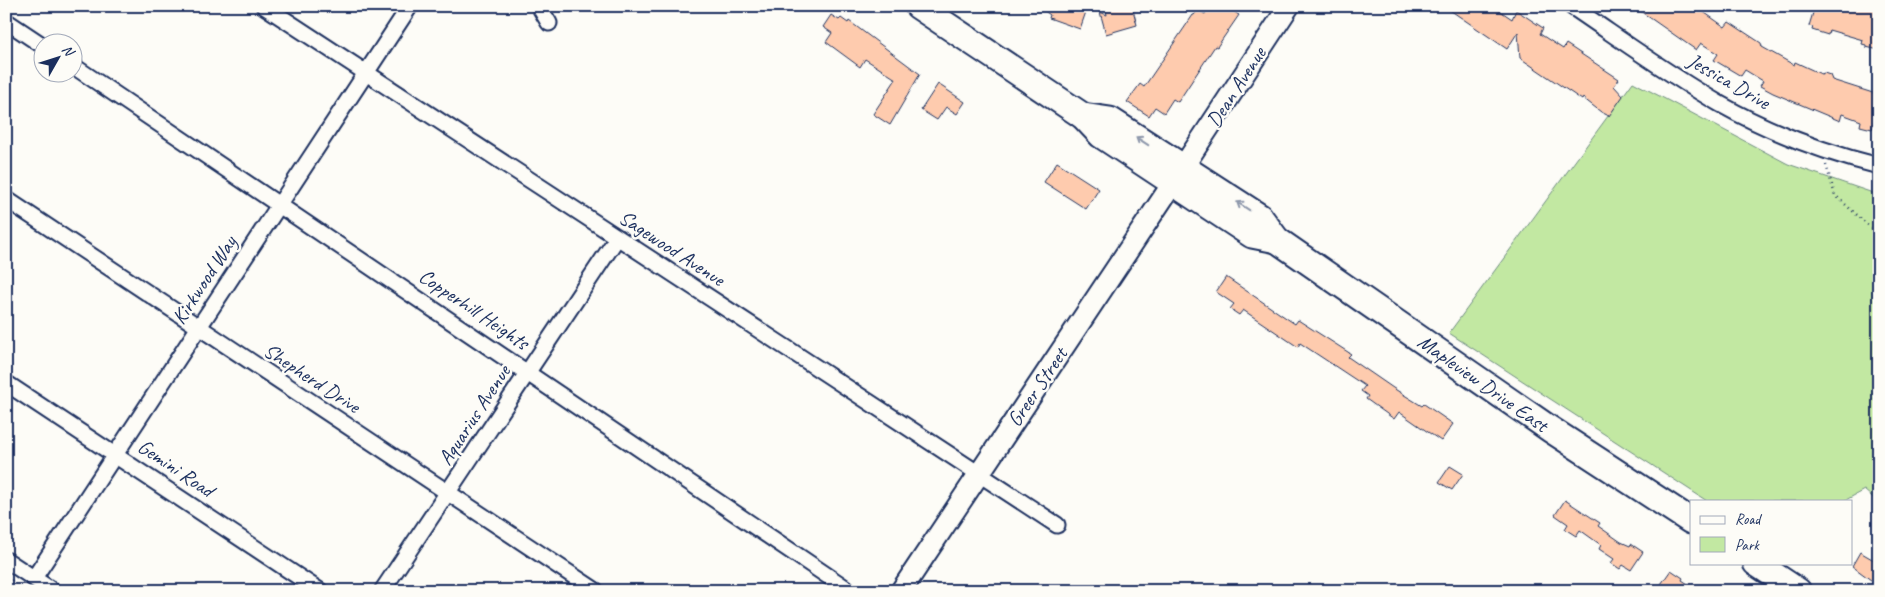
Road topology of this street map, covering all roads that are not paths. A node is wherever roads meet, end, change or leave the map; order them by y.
1 (264, 6) edge
2 (410, 6) edge
3 (540, 6) edge
4 (918, 6) edge
5 (1289, 6) edge
6 (1571, 6) edge
7 (6, 21) edge
8 (549, 23) dead end
9 (32, 38) edge
10 (82, 72) edge
11 (366, 74) junction
12 (1879, 166) edge
13 (1178, 175) junction
14 (6, 199) edge
15 (279, 203) junction
16 (617, 238) junction
17 (198, 328) junction
18 (528, 371) junction
19 (6, 383) edge
20 (116, 453) junction
21 (979, 474) junction
22 (448, 493) junction
23 (1690, 520) edge
24 (1057, 525) dead end
25 (6, 560) edge
26 (1758, 564) edge
27 (34, 578) junction
28 (53, 591) edge
29 (320, 591) edge
30 (382, 591) edge
31 (596, 591) edge
32 (850, 591) edge
33 (901, 591) edge
34 (1798, 591) edge

1 - 11 street, Sagewood Avenue
2 - 11 street, Kirkwood Way
3 - 8 street
4 - 13 main road, Mapleview Drive East
5 - 13 street, Dean Avenue
6 - 12 street, Jessica Drive
7 - 9 street
10 - 15 street, Copperhill Heights
11 - 15 street, Kirkwood Way
11 - 16 street, Sagewood Avenue
13 - 21 street, Greer Street
13 - 23 main road, Mapleview Drive East
14 - 17 street, Shepherd Drive
15 - 17 street, Kirkwood Way
15 - 18 street, Copperhill Heights
16 - 18 street, Aquarius Avenue
16 - 21 street, Sagewood Avenue
17 - 20 street, Kirkwood Way
17 - 22 street, Shepherd Drive
18 - 22 street, Aquarius Avenue
18 - 32 street, Copperhill Heights
19 - 20 street, Gemini Road
20 - 27 street, Kirkwood Way
20 - 29 street, Gemini Road
21 - 24 street, Sagewood Avenue
21 - 33 street, Greer Street
22 - 30 street, Aquarius Avenue
22 - 31 street, Shepherd Drive
25 - 27 street
26 - 34 main road
27 - 28 street

